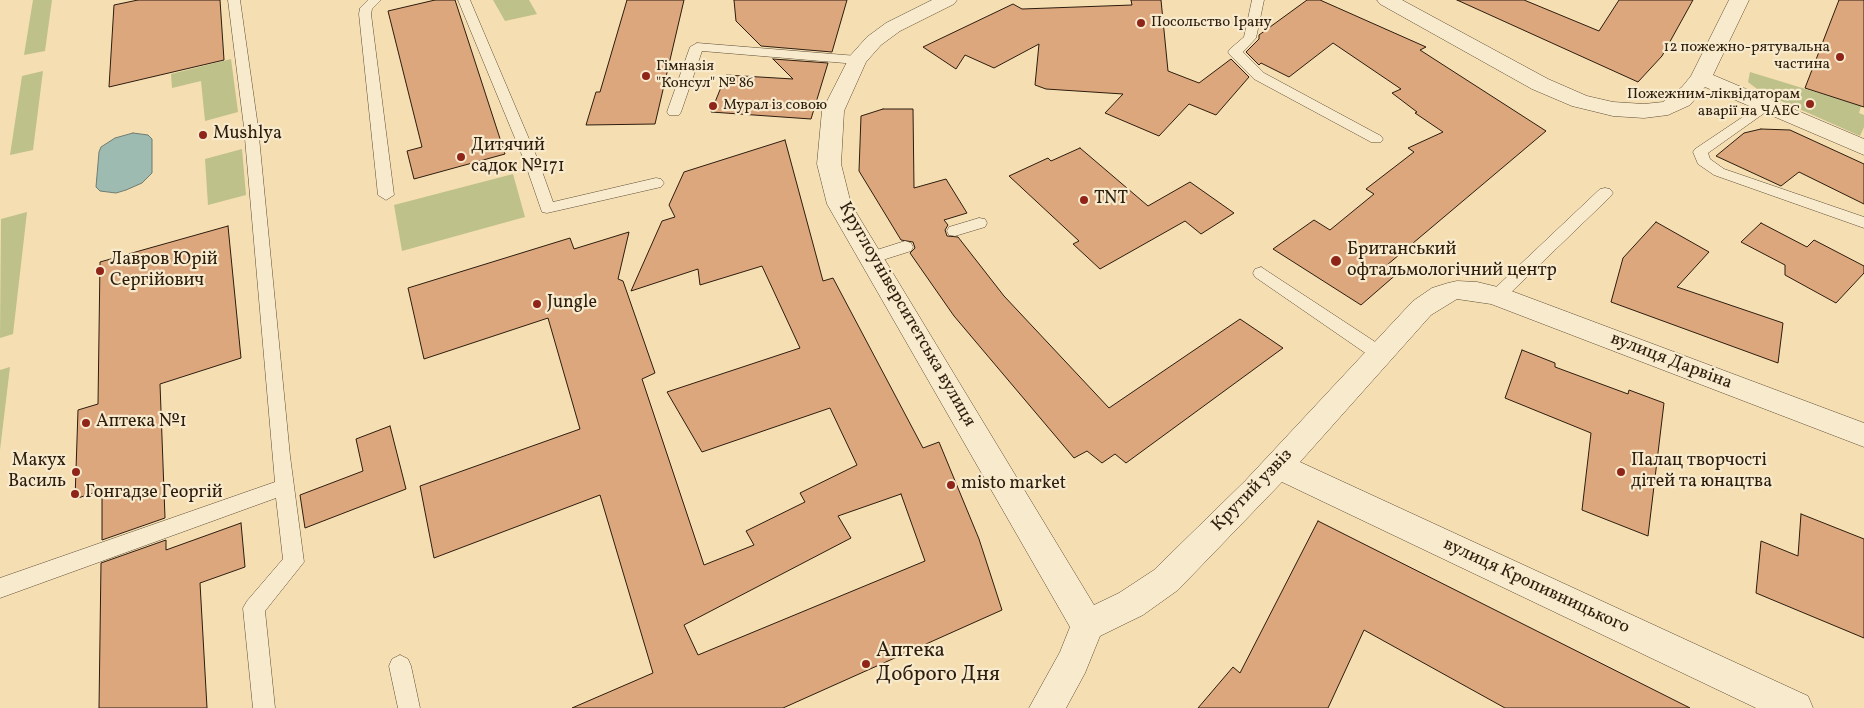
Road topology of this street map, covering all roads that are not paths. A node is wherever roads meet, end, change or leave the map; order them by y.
1 (234, 0) edge
2 (375, 0) edge
3 (464, 0) edge
4 (947, 0) edge
5 (1258, 0) edge
6 (1387, 0) edge
7 (1739, 0) edge
8 (857, 60) junction
9 (1701, 78) junction
10 (1765, 106) junction
11 (674, 112) dead end
12 (1376, 139) dead end
13 (1864, 148) edge
14 (656, 183) dead end
15 (386, 194) dead end
16 (1605, 194) dead end
17 (979, 223) dead end
18 (1864, 223) edge
19 (955, 231) dead end
20 (906, 247) dead end
21 (870, 258) junction
22 (1261, 273) dead end
23 (1487, 294) junction
24 (1380, 354) junction
25 (1864, 435) edge
26 (1278, 466) junction
27 (284, 487) junction
28 (0, 588) edge
29 (1087, 625) junction
30 (400, 666) dead end
31 (264, 708) edge
32 (409, 708) edge
33 (1047, 708) edge
34 (1795, 708) edge

1 - 27 lane
2 - 15 lane
3 - 14 lane
4 - 8 street, Круглоуніверситетська вулиця
5 - 12 lane
6 - 9 street
7 - 9 street
8 - 11 lane
8 - 21 street, Круглоуніверситетська вулиця
9 - 10 street
10 - 13 street
10 - 18 lane
16 - 23 lane
17 - 19 lane
20 - 21 lane
21 - 29 street, Круглоуніверситетська вулиця
22 - 24 lane
23 - 24 street, Крутий узвіз
23 - 25 street, вулиця Дарвіна
24 - 26 street, Крутий узвіз
26 - 29 street, Крутий узвіз
26 - 34 street, вулиця Кропивницького
27 - 28 lane
27 - 31 lane
29 - 33 street
30 - 32 lane

